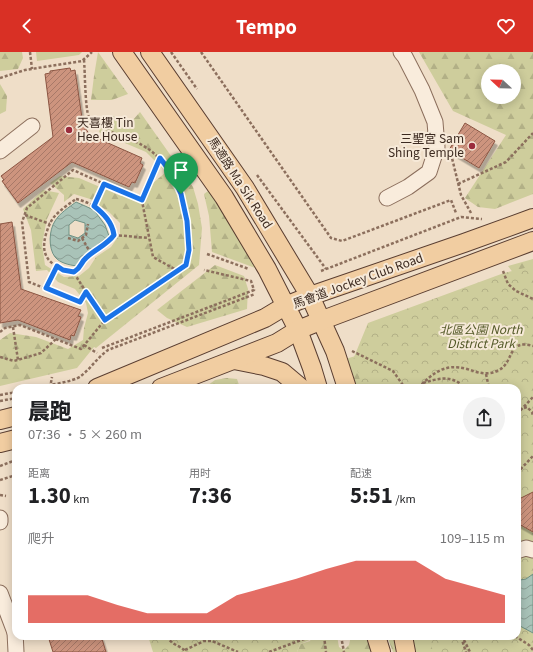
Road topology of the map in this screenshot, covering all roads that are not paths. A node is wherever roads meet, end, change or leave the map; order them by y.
1 (122, 52) edge
2 (150, 52) edge
3 (401, 52) edge
4 (32, 126) dead end
5 (0, 151) edge
6 (386, 198) dead end
7 (533, 218) edge
8 (533, 242) edge
9 (310, 296) junction
10 (286, 306) junction
11 (320, 321) junction
12 (298, 330) junction
13 (234, 360) junction
14 (107, 384) edge
15 (171, 384) edge
16 (296, 384) edge
17 (317, 384) edge
18 (346, 384) edge
19 (12, 417) edge
20 (0, 420) edge
21 (12, 440) edge
22 (0, 444) edge
23 (0, 518) edge
24 (0, 522) edge
25 (521, 550) edge
26 (533, 550) edge
27 (0, 593) edge
28 (12, 624) edge
29 (16, 640) edge
30 (18, 640) edge
31 (377, 640) edge
32 (404, 640) edge
33 (16, 652) edge
34 (22, 652) edge
35 (381, 652) edge
36 (406, 652) edge

1 - 10 main road, 馬適路 Ma Sik Road
2 - 9 main road, 馬適路 Ma Sik Road
3 - 6 street
4 - 5 street
7 - 9 main road, 馬會道 Jockey Club Road
8 - 11 main road, 馬會道 Jockey Club Road
9 - 10 main road, 馬會道 Jockey Club Road
9 - 11 main road, 馬適路 Ma Sik Road
10 - 12 main road, 馬適路 Ma Sik Road
10 - 14 main road, 馬會道 Jockey Club Road
11 - 12 main road, 馬會道 Jockey Club Road
11 - 18 main road, 馬適路 Ma Sik Road
12 - 13 main road, 馬會道 Jockey Club Road
12 - 17 main road, 馬適路 Ma Sik Road
13 - 15 main road, 馬會道 Jockey Club Road
13 - 16 main road
19 - 20 main road
21 - 22 main road
23 - 24 street
25 - 26 street
27 - 28 street
29 - 33 street
30 - 34 street
31 - 35 main road
32 - 36 main road

